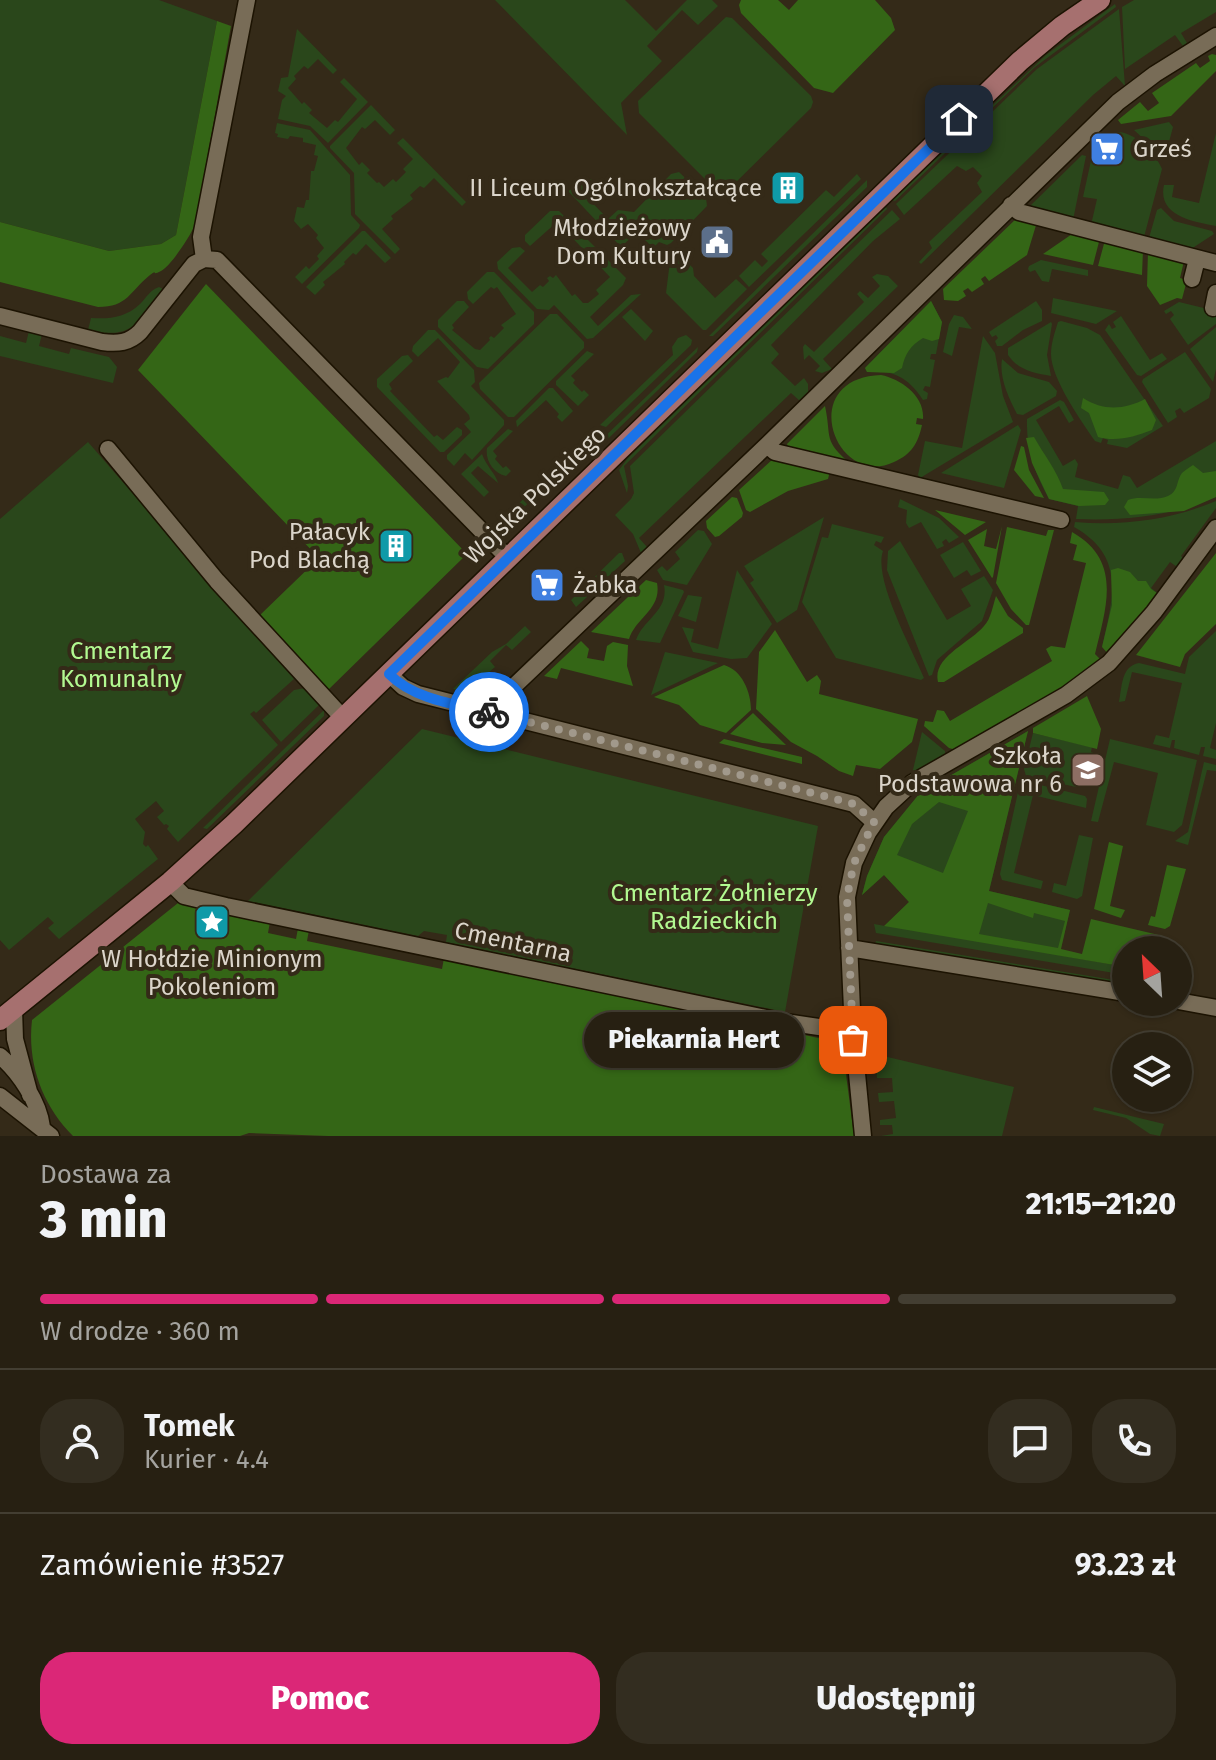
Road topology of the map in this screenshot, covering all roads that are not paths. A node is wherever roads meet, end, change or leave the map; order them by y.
1 (247, 0) edge
2 (1100, 0) edge
3 (1216, 36) edge
4 (1011, 205) junction
5 (204, 259) junction
6 (1197, 259) junction
7 (1216, 263) edge
8 (1192, 279) dead end
9 (0, 316) edge
10 (767, 445) junction
11 (108, 449) dead end
12 (1061, 520) dead end
13 (1216, 528) edge
14 (508, 558) junction
15 (389, 674) junction
16 (487, 712) junction
17 (343, 718) junction
18 (874, 822) junction
19 (170, 882) junction
20 (849, 948) junction
21 (1112, 991) edge
22 (1192, 1004) edge
23 (1216, 1008) edge
24 (7, 1014) edge
25 (853, 1032) junction
26 (0, 1056) edge
27 (30, 1095) junction
28 (0, 1096) edge
29 (47, 1132) edge
30 (863, 1136) edge

1 - 5 street
2 - 14 main road, Wojska Polskiego
3 - 4 street
4 - 6 street
4 - 10 street
5 - 9 street
5 - 14 street
6 - 7 street
6 - 8 street
10 - 12 street
10 - 16 street
11 - 17 street
13 - 18 street
14 - 15 main road, Wojska Polskiego
15 - 16 street
15 - 17 main road, Wojska Polskiego
16 - 18 street
17 - 19 main road, Wojska Polskiego
18 - 20 street
19 - 24 main road, Wojska Polskiego
19 - 25 street, Cmentarna
20 - 21 street
20 - 25 street
22 - 23 street
24 - 27 street
25 - 30 street
26 - 27 street
27 - 29 street
28 - 29 street

